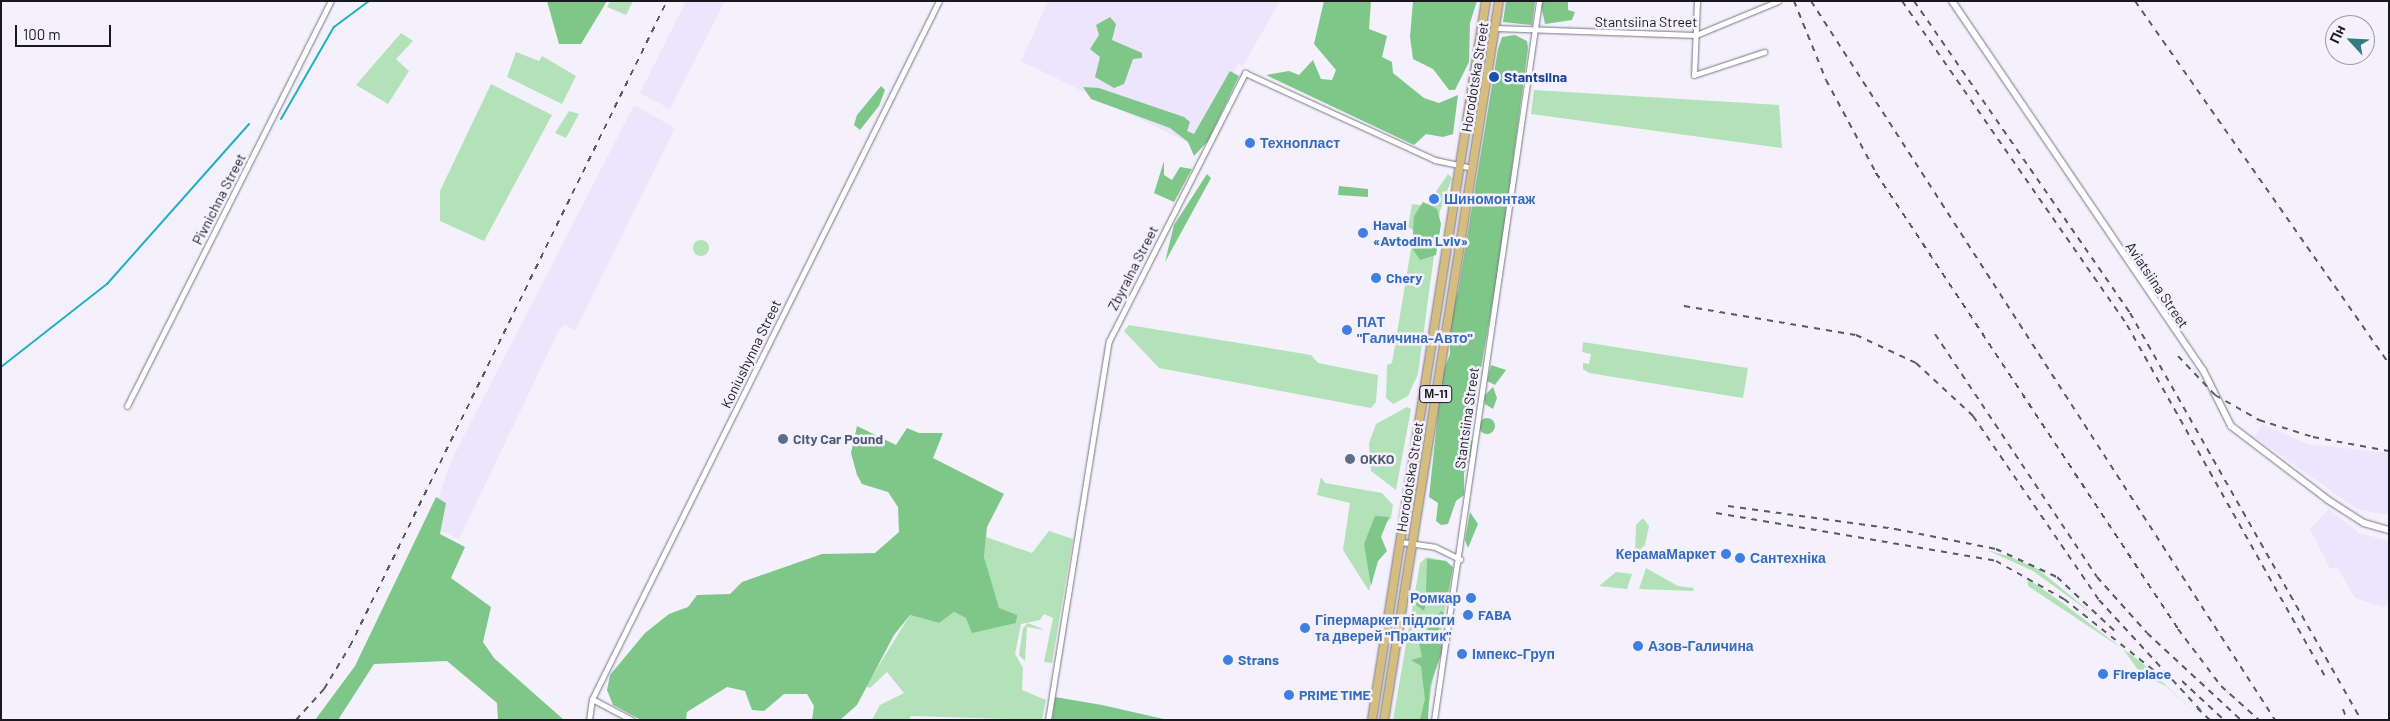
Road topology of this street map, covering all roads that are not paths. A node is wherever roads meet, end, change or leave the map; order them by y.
1 (331, 1) edge
2 (939, 1) edge
3 (1486, 1) edge
4 (1499, 1) edge
5 (1539, 1) edge
6 (1697, 1) edge
7 (1778, 1) edge
8 (1952, 1) edge
9 (1495, 28) junction
10 (1536, 31) junction
11 (1696, 35) junction
12 (1764, 52) dead end
13 (1461, 167) junction
14 (1473, 168) junction
15 (127, 406) dead end
16 (2389, 530) edge
17 (1401, 542) junction
18 (1413, 544) junction
19 (1460, 559) junction
20 (592, 699) junction
21 (589, 720) edge
22 (632, 720) edge
23 (1048, 720) edge
24 (1372, 720) edge
25 (1384, 720) edge
26 (1434, 720) edge

1 - 15 street, Pivnichna Street
2 - 20 street, Koniushynna Street
3 - 13 main road, Horodotska Street / М-11
4 - 9 main road, Horodotska Street / М-11
5 - 10 street, Stantsiina Street
6 - 11 street
7 - 11 street, Stantsiina Street
8 - 16 street, Aviatsiina Street
9 - 10 street, Stantsiina Street
9 - 14 main road, Horodotska Street / М-11
10 - 11 street, Stantsiina Street
10 - 19 street, Stantsiina Street
11 - 12 street
13 - 14 street
13 - 17 main road, Horodotska Street / М-11
13 - 23 street, Zbyralna Street
14 - 18 main road, Horodotska Street / М-11
17 - 18 street
17 - 24 main road, Horodotska Street / М-11
18 - 19 street
18 - 25 main road, Horodotska Street / М-11
19 - 26 street, Stantsiina Street
20 - 21 street, Koniushynna Street
20 - 22 street

